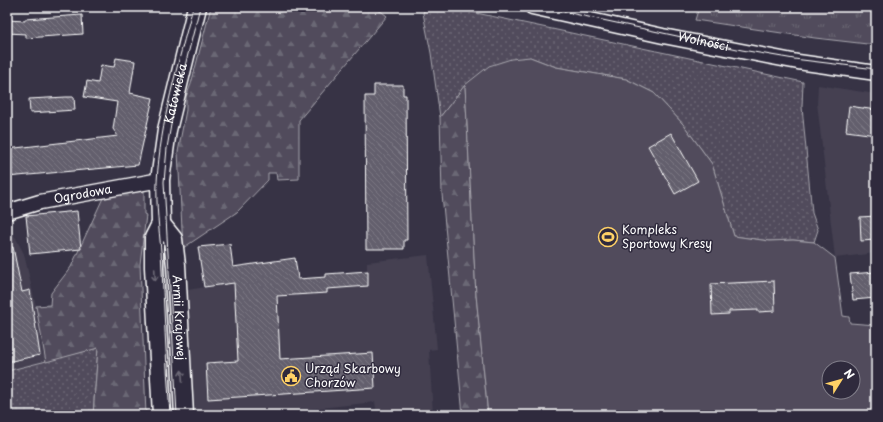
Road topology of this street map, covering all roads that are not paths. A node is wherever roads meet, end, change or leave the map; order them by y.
1 (196, 7) edge
2 (532, 7) edge
3 (876, 73) edge
4 (160, 180) junction
5 (7, 212) edge
6 (162, 224) junction
7 (173, 242) junction
8 (154, 244) junction
9 (162, 415) edge
10 (184, 415) edge

1 - 4 street, Katowicka
2 - 3 street, Wolności
4 - 5 street, Ogrodowa
4 - 6 street, Armii Krajowej
6 - 7 street, Armii Krajowej
6 - 8 street, Armii Krajowej
7 - 8 street
10 -> 7 street, Armii Krajowej
8 -> 9 street, Armii Krajowej

